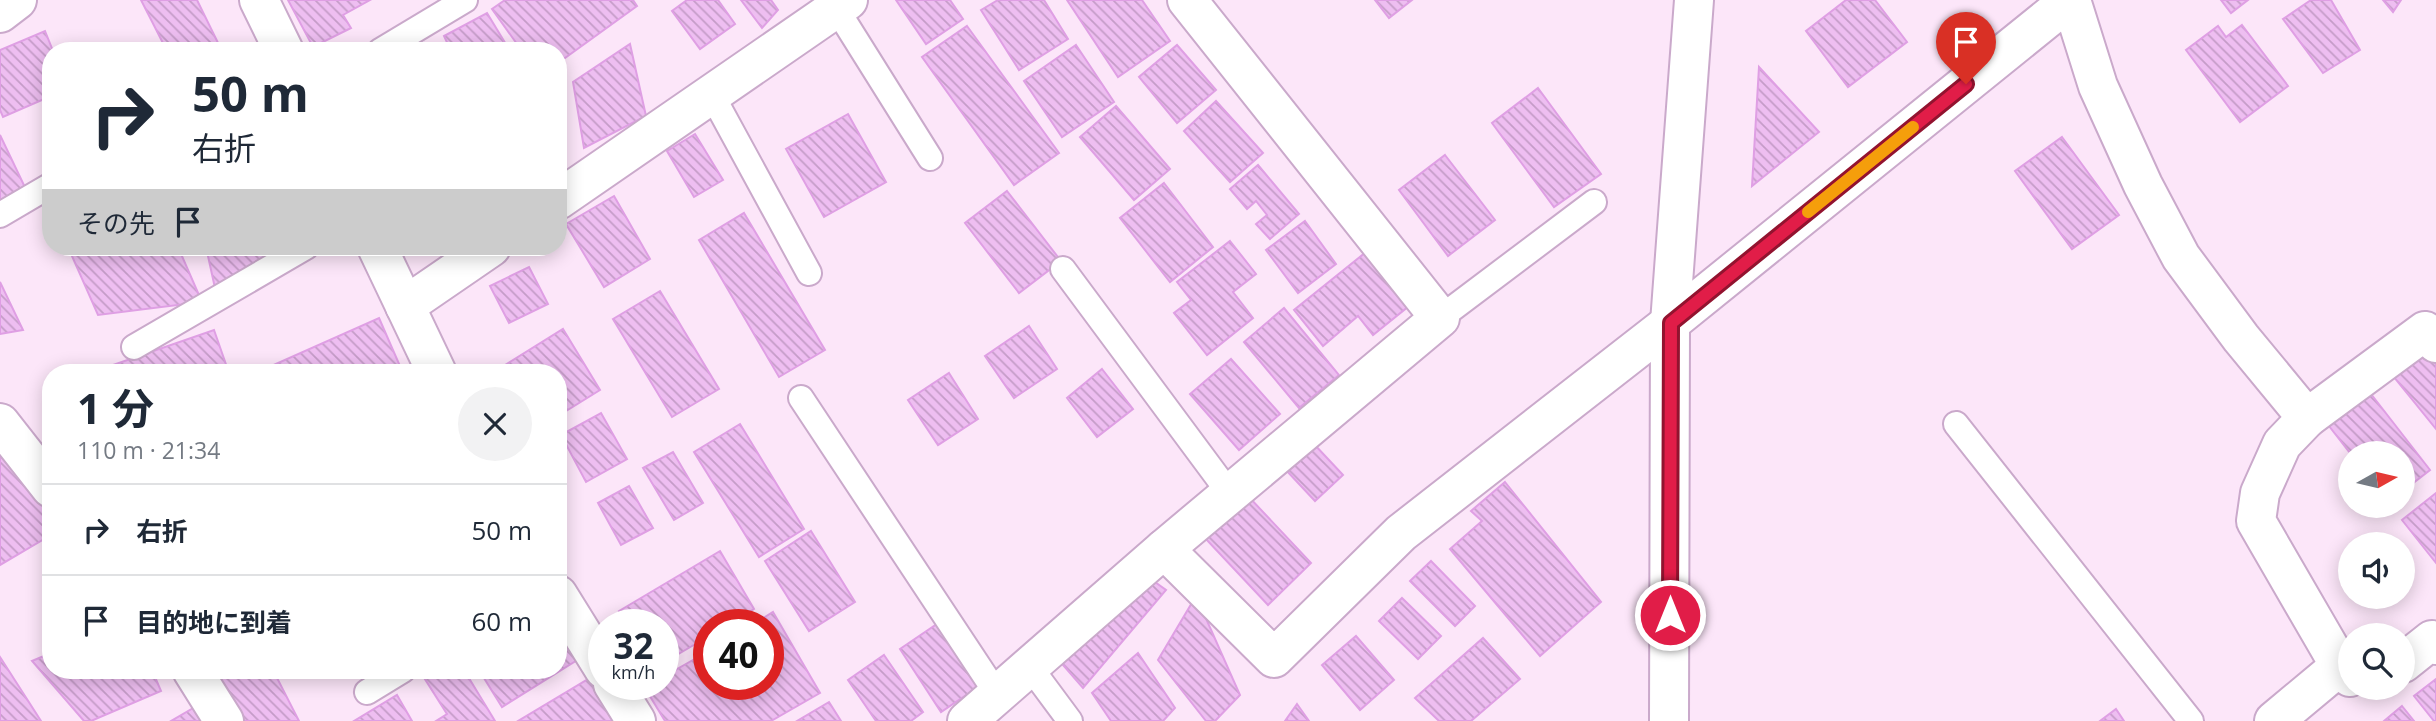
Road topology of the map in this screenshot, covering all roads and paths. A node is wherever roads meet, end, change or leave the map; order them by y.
1 (16, 0) edge
2 (259, 0) edge
3 (466, 0) edge
4 (1187, 0) edge
5 (1694, 0) edge
6 (2070, 0) edge
7 (842, 4) edge
8 (0, 13) edge
9 (279, 42) edge
10 (395, 42) edge
11 (712, 95) junction
12 (930, 158) dead end
13 (42, 190) edge
14 (567, 194) edge
15 (1594, 202) dead end
16 (0, 215) edge
17 (290, 256) edge
18 (381, 256) edge
19 (478, 256) edge
20 (1063, 270) dead end
21 (809, 273) dead end
22 (405, 306) junction
23 (1440, 318) junction
24 (1671, 323) junction
25 (2436, 343) edge
26 (134, 346) dead end
27 (432, 364) edge
28 (800, 398) dead end
29 (2307, 418) junction
30 (0, 423) edge
31 (1956, 424) dead end
32 (42, 477) edge
33 (1230, 494) junction
34 (1164, 549) junction
35 (567, 609) edge
36 (588, 643) edge
37 (2436, 645) edge
38 (2415, 653) edge
39 (2338, 657) edge
40 (1030, 667) junction
41 (198, 679) edge
42 (388, 679) edge
43 (2338, 684) edge
44 (367, 692) dead end
45 (997, 694) junction
46 (623, 700) edge
47 (224, 721) edge
48 (636, 721) edge
49 (967, 721) edge
50 (1070, 721) edge
51 (1669, 721) edge
52 (2191, 721) edge
53 (2274, 721) edge

1 - 8 street
2 - 9 street
3 - 10 lane
4 - 23 street
5 - 24 street
6 - 24 street
6 - 29 street
7 - 11 street
7 - 12 lane
11 - 14 street
11 - 21 lane
13 - 16 lane
15 - 23 lane
17 - 26 lane
18 - 22 street
19 - 22 street
20 - 33 lane
22 - 27 street
23 - 33 street
24 - 34 street
24 - 51 street
25 - 29 street
28 - 45 lane
29 - 39 street
30 - 32 street
31 - 52 lane
33 - 34 street
34 - 40 street
35 - 36 street
37 - 38 street
40 - 45 street
40 - 50 lane
41 - 47 street
42 - 44 lane
43 - 53 street
45 - 49 street
46 - 48 street

